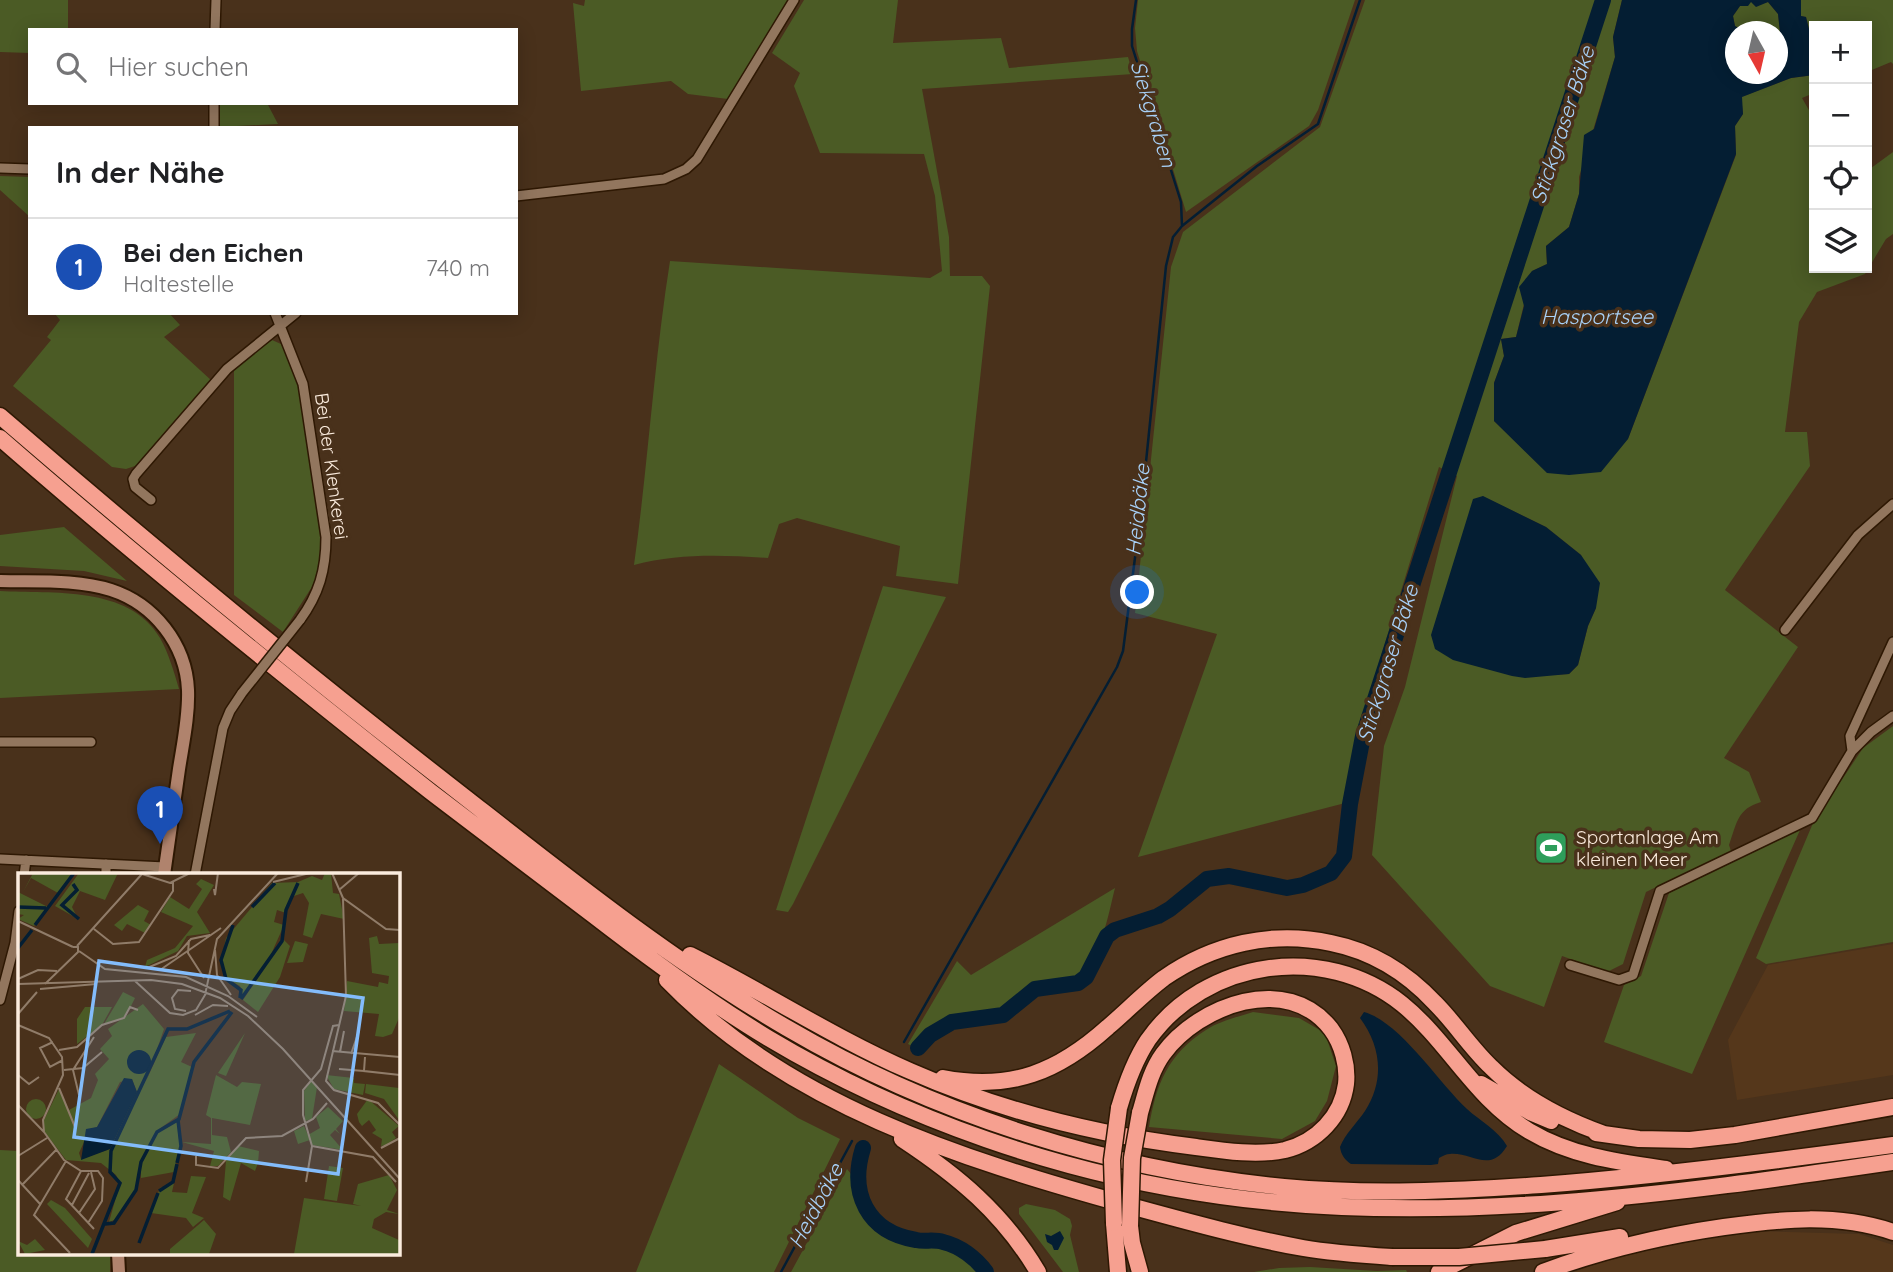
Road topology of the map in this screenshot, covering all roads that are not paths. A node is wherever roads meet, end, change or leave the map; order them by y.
1 (216, 0) edge
2 (794, 0) edge
3 (215, 28) edge
4 (214, 105) edge
5 (214, 126) edge
6 (0, 168) edge
7 (28, 169) edge
8 (518, 196) edge
9 (276, 315) edge
10 (293, 315) edge
11 (280, 325) junction
12 (0, 416) edge
13 (0, 438) edge
14 (151, 500) dead end
15 (1893, 504) edge
16 (0, 581) edge
17 (1785, 630) dead end
18 (1893, 642) edge
19 (1893, 716) edge
20 (0, 742) edge
21 (91, 742) dead end
22 (1852, 751) junction
23 (0, 859) edge
24 (26, 860) junction
25 (106, 864) junction
26 (165, 871) edge
27 (24, 873) edge
28 (106, 873) edge
29 (195, 873) edge
30 (18, 919) edge
31 (644, 932) junction
32 (639, 951) junction
33 (1570, 965) dead end
34 (0, 1000) edge
35 (907, 1070) junction
36 (1464, 1074) junction
37 (1893, 1107) edge
38 (871, 1118) junction
39 (1604, 1134) junction
40 (1893, 1144) edge
41 (1893, 1162) edge
42 (1689, 1172) junction
43 (1639, 1195) junction
44 (1122, 1225) junction
45 (1692, 1232) junction
46 (1893, 1233) edge
47 (118, 1254) edge
48 (119, 1272) edge
49 (1038, 1272) edge
50 (1118, 1272) edge
51 (1140, 1272) edge
52 (1439, 1272) edge
53 (1543, 1272) edge

1 - 3 street
2 - 8 street
4 - 5 street
6 - 7 street
9 - 11 street, Bei der Klenkerei
10 - 11 street
11 - 14 street
11 - 29 street, Bei der Klenkerei, bridge
12 - 31 highway
13 - 32 highway
15 - 17 street
16 - 26 street
18 - 22 street
19 - 22 street
20 - 21 street
22 - 33 street
23 - 24 street
24 - 25 street
24 - 27 street
25 - 26 street
25 - 28 street
30 - 34 street
31 - 35 highway
31 - 42 highway
32 - 38 highway
32 - 43 highway
35 - 39 highway
35 - 44 highway, bridge
36 - 39 highway
36 - 42 highway
36 - 44 highway, bridge
37 - 39 highway
38 - 45 highway, bridge
38 - 49 highway
40 - 42 highway
41 - 43 highway
43 - 52 highway
44 - 50 highway
44 - 51 highway
45 - 46 highway
45 - 53 highway
47 - 48 street

